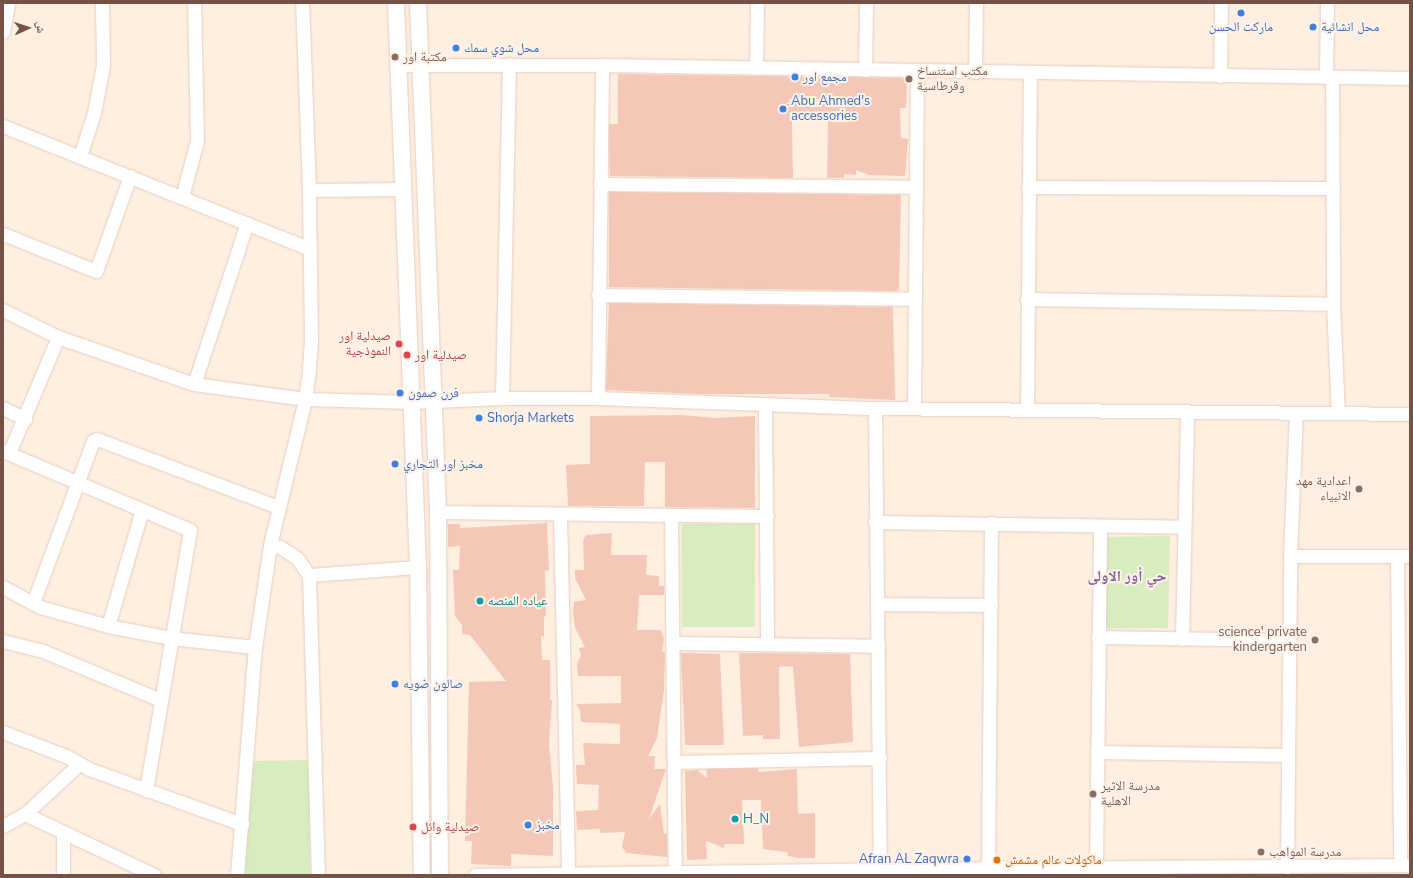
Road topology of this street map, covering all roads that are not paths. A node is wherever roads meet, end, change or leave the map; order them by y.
1 (8, 3) edge
2 (102, 3) edge
3 (194, 3) edge
4 (302, 3) edge
5 (396, 3) edge
6 (418, 3) edge
7 (757, 3) edge
8 (866, 3) edge
9 (976, 3) edge
10 (1221, 3) edge
11 (1327, 3) edge
12 (3, 32) edge
13 (420, 64) junction
14 (509, 64) junction
15 (399, 65) junction
16 (602, 65) junction
17 (756, 68) junction
18 (865, 70) junction
19 (918, 71) junction
20 (975, 72) junction
21 (1030, 73) junction
22 (1220, 76) junction
23 (1329, 77) junction
24 (1410, 78) edge
25 (3, 126) edge
26 (80, 156) junction
27 (130, 176) junction
28 (600, 184) junction
29 (916, 187) junction
30 (1028, 187) junction
31 (1333, 188) junction
32 (404, 189) junction
33 (309, 190) junction
34 (182, 197) junction
35 (247, 224) junction
36 (3, 234) edge
37 (310, 249) junction
38 (598, 295) junction
39 (914, 299) junction
40 (1027, 299) junction
41 (1333, 304) junction
42 (3, 310) edge
43 (58, 338) junction
44 (194, 384) junction
45 (502, 398) junction
46 (598, 398) junction
47 (306, 399) junction
48 (435, 400) junction
49 (412, 402) junction
50 (765, 404) junction
51 (914, 407) junction
52 (3, 408) edge
53 (875, 408) junction
54 (1027, 409) junction
55 (1187, 413) junction
56 (1296, 413) junction
57 (1338, 413) junction
58 (1410, 414) edge
59 (26, 419) junction
60 (6, 452) edge
61 (78, 483) junction
62 (278, 507) junction
63 (142, 510) junction
64 (438, 512) junction
65 (560, 515) junction
66 (671, 516) junction
67 (767, 516) junction
68 (875, 522) junction
69 (992, 523) junction
70 (1100, 526) junction
71 (1183, 527) junction
72 (270, 545) junction
73 (1290, 556) junction
74 (1410, 556) edge
75 (1397, 557) junction
76 (418, 567) junction
77 (309, 574) junction
78 (3, 587) edge
79 (33, 603) junction
80 (878, 604) junction
81 (991, 605) junction
82 (108, 626) junction
83 (1098, 637) junction
84 (171, 638) junction
85 (1182, 639) junction
86 (1289, 640) junction
87 (3, 641) edge
88 (673, 643) junction
89 (767, 643) junction
90 (878, 646) junction
91 (255, 647) junction
92 (161, 700) junction
93 (3, 732) edge
94 (1405, 750) edge
95 (1096, 752) junction
96 (1288, 755) junction
97 (880, 758) junction
98 (674, 762) junction
99 (79, 764) junction
100 (146, 790) junction
101 (24, 814) junction
102 (242, 824) junction
103 (3, 826) edge
104 (63, 834) junction
105 (1405, 865) edge
106 (1288, 867) junction
107 (988, 868) junction
108 (1096, 868) junction
109 (880, 869) junction
110 (675, 871) junction
111 (972, 871) edge
112 (1349, 871) edge
113 (568, 874) junction
114 (63, 875) edge
115 (153, 875) edge
116 (237, 875) edge
117 (318, 875) edge
118 (422, 875) edge
119 (440, 875) edge
120 (475, 875) edge

1 - 12 street
2 - 26 street
3 - 34 street
4 - 33 street
5 - 15 street
6 - 13 street
7 - 17 street
8 - 18 street
9 - 20 street
10 - 22 street
11 - 23 street
13 - 14 street
13 - 15 street
13 - 48 street
14 - 16 street
14 - 45 street
15 - 32 street
16 - 17 street
16 - 28 street
17 - 18 street
18 - 19 street
19 - 20 street
19 - 29 street
20 - 21 street
21 - 22 street
21 - 30 street
22 - 23 street
23 - 24 street
23 - 31 street
25 - 26 street
26 - 27 street
27 - 34 street
27 - 36 street
28 - 29 street
28 - 38 street
29 - 39 street
30 - 31 street
30 - 40 street
31 - 41 street
32 - 33 street
32 - 49 street
33 - 37 street
34 - 35 street
35 - 37 street
35 - 44 street
37 - 47 street
38 - 39 street
38 - 46 street
39 - 51 street
40 - 41 street
40 - 54 street
41 - 57 street
42 - 43 street
43 - 44 street
43 - 59 street
44 - 47 street
45 - 46 street
45 - 48 street
46 - 50 street
47 - 49 street
47 - 62 street
48 - 49 street
48 - 64 street
49 - 76 street
50 - 53 street
50 - 67 street
51 - 53 street
51 - 54 street
52 - 59 street
53 - 68 street
54 - 55 street
55 - 56 street
55 - 71 street
56 - 57 street
56 - 73 street
57 - 58 street
59 - 60 street
60 - 61 street
61 - 62 street
61 - 63 street
61 - 79 street
62 - 72 street
63 - 82 street
63 - 84 street
64 - 65 street
64 - 119 street
65 - 66 street
65 - 113 street
66 - 67 street
66 - 88 street
67 - 89 street
68 - 69 street
68 - 80 street
69 - 70 street
69 - 81 street
70 - 71 street
70 - 83 street
71 - 85 street
72 - 77 street
72 - 91 street
73 - 75 street
73 - 86 street
74 - 75 street
75 - 94 street
76 - 77 street
76 - 118 street
77 - 117 street
78 - 79 street
79 - 82 street
80 - 81 street
80 - 90 street
81 - 107 street
82 - 84 street
83 - 85 street
83 - 95 street
84 - 91 street
84 - 92 street
85 - 86 street
86 - 96 street
87 - 92 street
88 - 89 street
88 - 98 street
89 - 90 street
90 - 97 street
91 - 102 street
92 - 100 street
93 - 99 street
94 - 105 street
95 - 96 street
95 - 108 street
96 - 106 street
97 - 98 street
97 - 109 street
98 - 110 street
99 - 100 street
99 - 101 street
100 - 102 street
101 - 103 street
101 - 104 street
102 - 116 street
104 - 114 street
104 - 115 street
105 - 112 street
106 - 108 street
106 - 112 street
107 - 108 street
107 - 111 street
109 - 110 street
109 - 111 street
110 - 113 street
113 - 120 street

